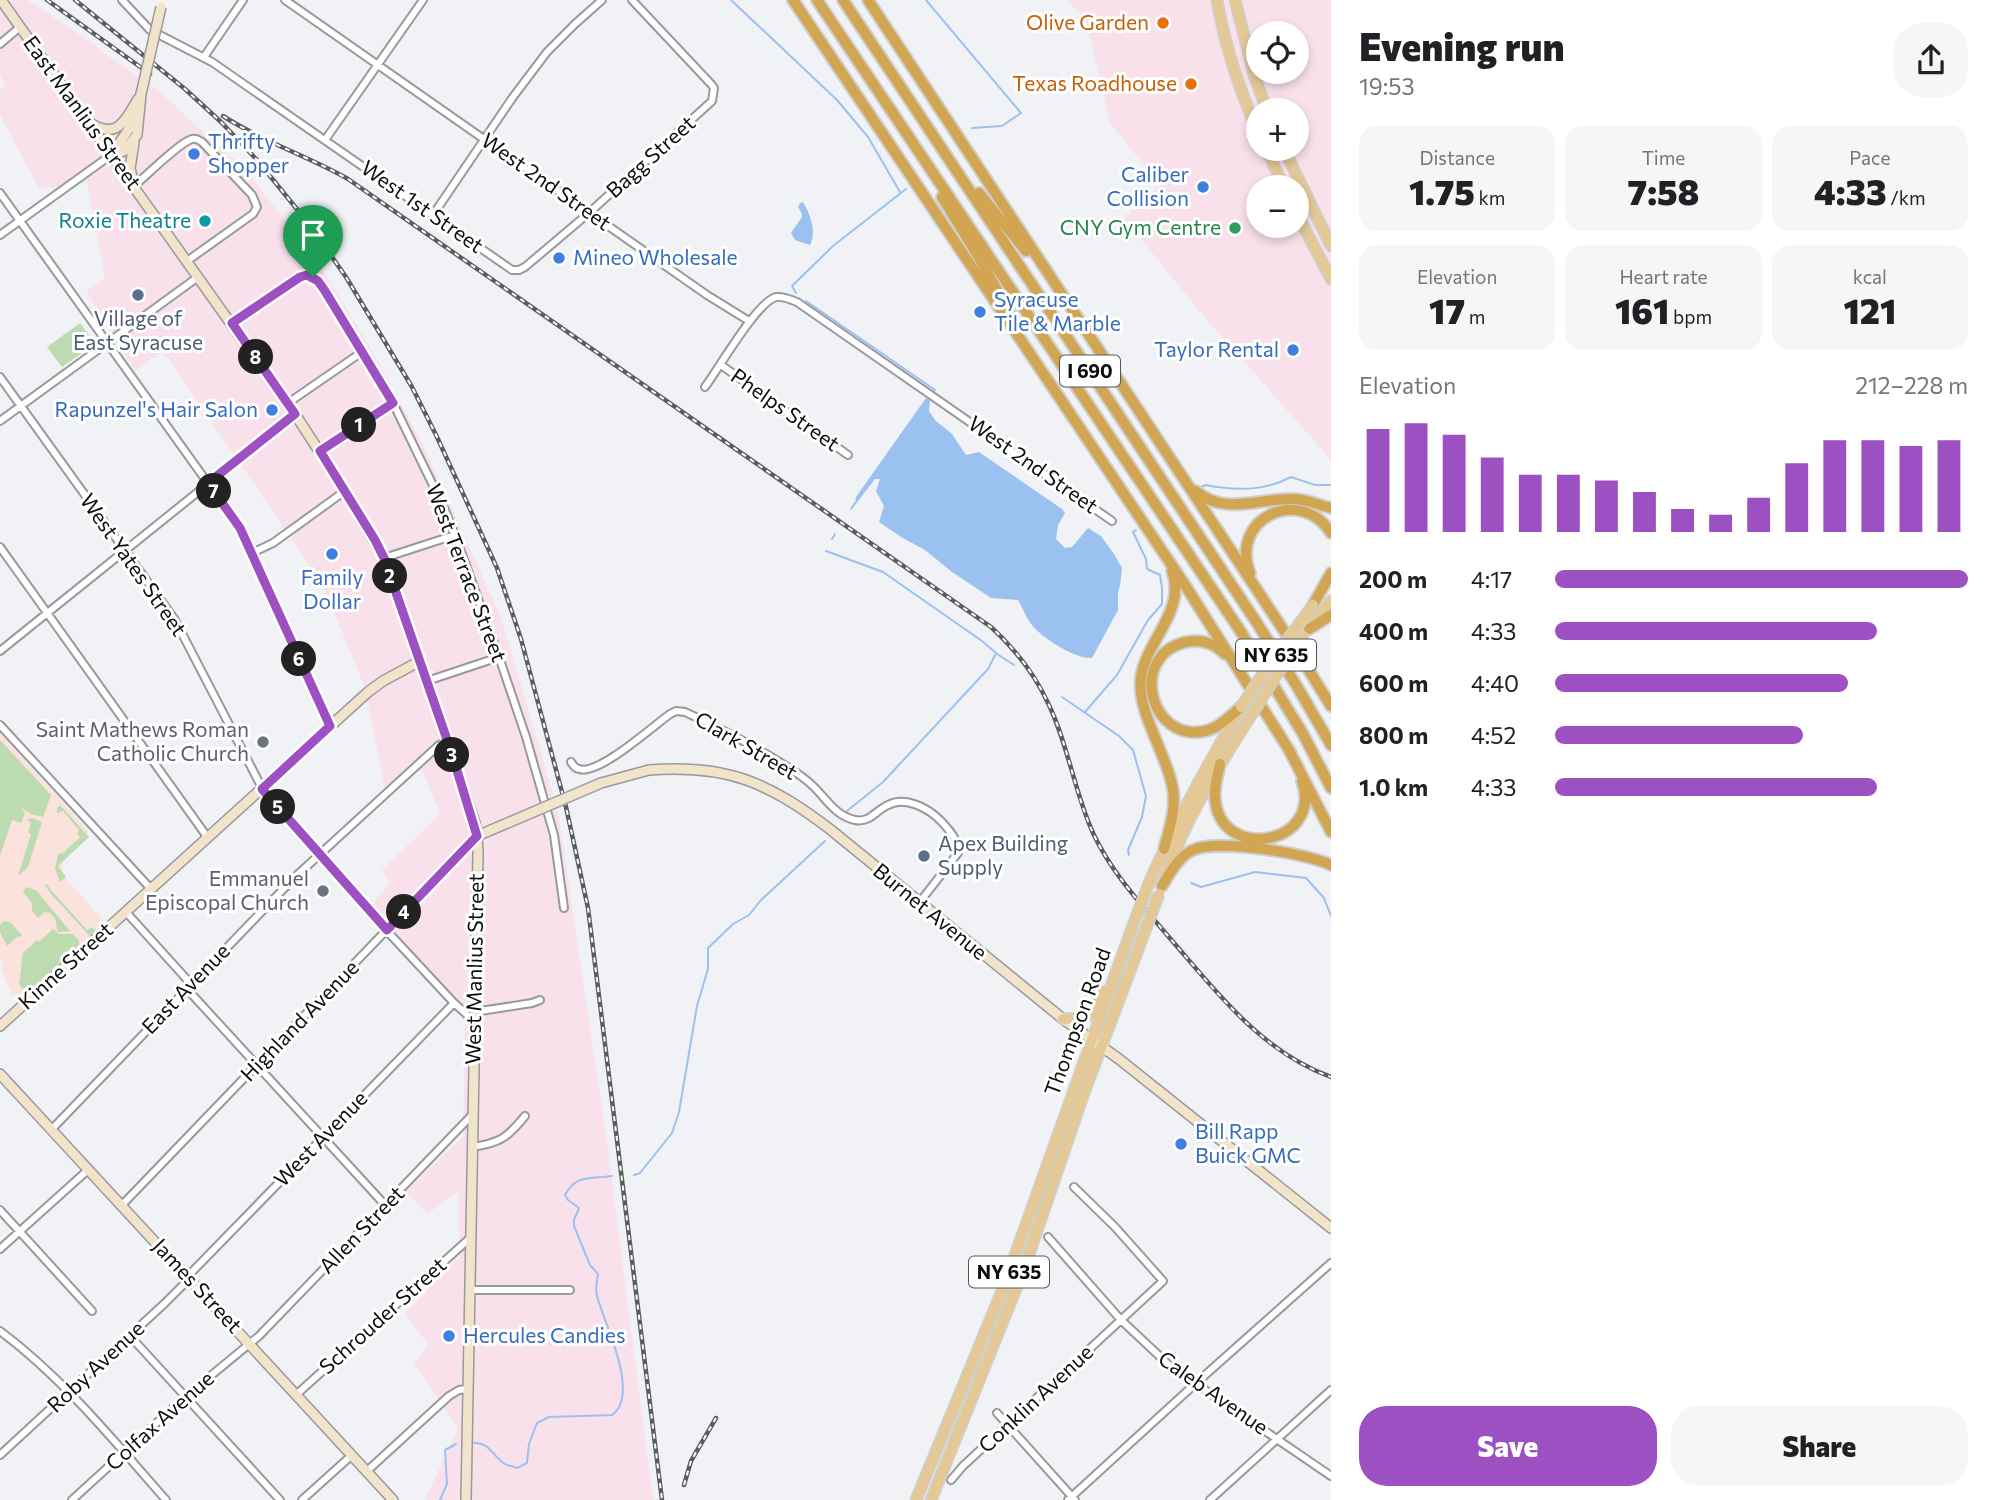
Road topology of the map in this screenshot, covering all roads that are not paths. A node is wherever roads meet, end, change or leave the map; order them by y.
1 (1, 0) edge
2 (122, 0) edge
3 (243, 0) edge
4 (285, 0) edge
5 (423, 0) edge
6 (603, 0) edge
7 (632, 0) edge
8 (793, 0) edge
9 (817, 0) edge
10 (843, 0) edge
11 (868, 0) edge
12 (1217, 0) edge
13 (1235, 0) edge
14 (162, 3) edge
15 (20, 27) junction
16 (0, 44) edge
17 (204, 57) junction
18 (378, 65) junction
19 (873, 84) junction
20 (141, 94) junction
21 (1262, 98) edge
22 (1246, 103) edge
23 (87, 120) junction
24 (137, 135) junction
25 (485, 139) junction
26 (325, 140) junction
27 (945, 152) junction
28 (111, 155) junction
29 (1290, 161) edge
30 (134, 186) junction
31 (0, 193) edge
32 (590, 212) junction
33 (433, 215) junction
34 (19, 220) junction
35 (0, 234) edge
36 (1309, 237) edge
37 (1331, 246) edge
38 (187, 261) junction
39 (520, 270) joint
40 (198, 277) junction
41 (1331, 279) edge
42 (1076, 317) junction
43 (749, 321) junction
44 (232, 323) junction
45 (107, 343) junction
46 (362, 352) junction
47 (721, 365) junction
48 (0, 377) edge
49 (1049, 384) junction
50 (705, 387) dead end
51 (288, 402) junction
52 (393, 403) junction
53 (21, 406) junction
54 (295, 414) junction
55 (0, 421) edge
56 (320, 451) junction
57 (848, 455) dead end
58 (1173, 464) junction
59 (208, 483) junction
60 (345, 491) junction
61 (1331, 508) edge
62 (1112, 520) dead end
63 (1331, 533) edge
64 (455, 535) junction
65 (0, 547) edge
66 (1160, 547) junction
67 (125, 551) junction
68 (252, 553) junction
69 (384, 558) junction
70 (1331, 573) edge
71 (1331, 585) edge
72 (1262, 597) junction
73 (1331, 601) edge
74 (1313, 605) junction
75 (47, 614) junction
76 (1331, 615) edge
77 (1306, 633) junction
78 (0, 651) edge
79 (499, 657) junction
80 (420, 661) junction
81 (1236, 665) junction
82 (427, 681) junction
83 (1318, 683) junction
84 (1331, 692) edge
85 (1331, 706) edge
86 (1241, 707) junction
87 (0, 725) edge
88 (330, 726) junction
89 (447, 740) junction
90 (1331, 745) edge
91 (1289, 750) junction
92 (571, 762) dead end
93 (1220, 764) junction
94 (1331, 788) edge
95 (262, 789) junction
96 (1331, 832) edge
97 (477, 836) junction
98 (208, 838) junction
99 (1164, 849) junction
100 (319, 854) junction
101 (1331, 865) edge
102 (151, 889) junction
103 (1160, 890) junction
104 (919, 903) junction
105 (564, 908) dead end
106 (126, 912) junction
107 (387, 930) junction
108 (1117, 969) junction
109 (189, 986) junction
110 (540, 1000) dead end
111 (454, 1003) junction
112 (474, 1016) junction
113 (1063, 1019) junction
114 (0, 1026) edge
115 (1092, 1041) junction
116 (1102, 1048) junction
117 (257, 1065) junction
118 (0, 1074) edge
119 (472, 1115) junction
120 (526, 1116) dead end
121 (52, 1129) junction
122 (322, 1138) junction
123 (471, 1147) junction
124 (89, 1169) junction
125 (1074, 1187) dead end
126 (122, 1205) junction
127 (385, 1205) junction
128 (0, 1210) edge
129 (1331, 1228) edge
130 (19, 1231) junction
131 (1048, 1237) dead end
132 (470, 1238) junction
133 (0, 1249) edge
134 (1331, 1263) edge
135 (188, 1276) junction
136 (470, 1290) junction
137 (570, 1290) dead end
138 (92, 1311) dead end
139 (1121, 1320) junction
140 (0, 1331) edge
141 (130, 1336) junction
142 (250, 1343) junction
143 (1195, 1384) junction
144 (468, 1389) junction
145 (1331, 1391) edge
146 (68, 1392) junction
147 (297, 1395) junction
148 (185, 1397) junction
149 (997, 1413) dead end
150 (1008, 1426) junction
151 (1277, 1439) junction
152 (124, 1452) junction
153 (0, 1455) edge
154 (352, 1455) junction
155 (367, 1471) junction
156 (1331, 1476) edge
157 (951, 1480) dead end
158 (1072, 1499) edge
159 (72, 1500) edge
160 (166, 1500) edge
161 (279, 1500) edge
162 (302, 1500) edge
163 (393, 1500) edge
164 (466, 1500) edge
165 (916, 1500) edge
166 (931, 1500) edge
167 (1210, 1500) edge

1 - 15 street, East Manlius Street
2 - 17 street, West 1st Street
3 - 17 street
4 - 18 street, West 2nd Street
5 - 18 street
6 - 25 street
7 - 32 street, Bagg Street
8 - 49 highway
9 - 19 highway, I 690
10 - 27 highway, I 690
11 - 42 highway
12 - 22 main road
13 - 21 main road
14 - 20 street, bridge
15 - 16 street
15 - 23 street, East Manlius Street
17 - 26 street, West 1st Street
18 - 25 street, West 2nd Street
18 - 26 street
19 - 49 highway
19 - 94 highway, I 690
20 - 23 street
20 - 24 street
20 - 28 street
23 - 28 street, East Manlius Street
24 - 28 street
24 - 30 street
25 - 32 street, West 2nd Street
25 - 33 street
26 - 33 street, West 1st Street
27 - 42 highway
27 - 90 highway, I 690
28 - 30 street, East Manlius Street
28 - 34 street
29 - 37 main road
30 - 38 street, East Manlius Street
30 - 38 street
31 - 34 street
32 - 39 street, Bagg Street
32 - 43 street, West 2nd Street
33 - 39 street, West 1st Street
34 - 35 street
34 - 45 street
36 - 41 main road
38 - 40 street, West Manlius Street
40 - 44 street, West Manlius Street
40 - 45 street
42 - 58 highway
43 - 47 street
43 - 62 street, West 2nd Street
44 - 46 street, West Terrace Street
44 - 51 street, West Manlius Street
45 - 53 street
45 - 59 street
46 - 51 street
46 - 52 street, West Terrace Street
47 - 50 street
47 - 57 street, Phelps Street
48 - 53 street, West Yates Street
49 - 66 highway
51 - 54 street, West Manlius Street
52 - 56 street
52 - 64 street, West Terrace Street
53 - 55 street
53 - 67 street, West Yates Street
54 - 56 street, West Manlius Street
54 - 59 street
56 - 60 street, West Manlius Street
58 - 61 highway
58 - 72 highway
59 - 67 street
59 - 68 street
60 - 68 street
60 - 69 street, West Manlius Street
63 - 72 highway
64 - 69 street
64 - 79 street, West Terrace Street
65 - 75 street
66 - 81 highway
66 - 99 highway
67 - 75 street
67 - 95 street, West Yates Street
68 - 88 street
69 - 80 street, West Manlius Street
70 - 74 highway
71 - 74 main road, Thompson Road / NY 635
72 - 83 highway
73 - 77 main road, Thompson Road / NY 635
74 - 86 main road, Thompson Road / NY 635, bridge
75 - 78 street
75 - 98 street
76 - 77 highway
77 - 93 main road, Thompson Road / NY 635, bridge
79 - 82 street
79 - 105 street, West Terrace Street
80 - 82 street, West Manlius Street
80 - 88 street, Kinne Street
81 - 86 highway
81 - 91 highway
82 - 89 street, West Manlius Street
83 - 84 highway
83 - 85 highway
86 - 99 main road, Thompson Road / NY 635
87 - 102 street
88 - 95 street, Kinne Street
89 - 97 street, West Manlius Street
89 - 100 street, East Avenue
91 - 93 highway
91 - 96 highway
92 - 104 street, Clark Street
93 - 103 main road, Thompson Road / NY 635
95 - 98 street, Kinne Street
95 - 100 street, West Yates Street
97 - 104 street, Burnet Avenue, bridge
97 - 107 street, Highland Avenue
97 - 112 street, West Manlius Street
98 - 102 street, Kinne Street
99 - 108 main road, Thompson Road / NY 635, bridge
100 - 107 street, West Yates Street
100 - 109 street, East Avenue
101 - 103 highway
102 - 106 street, Kinne Street
103 - 116 main road, Thompson Road / NY 635, bridge
104 - 113 street, Burnet Avenue
106 - 109 street
106 - 114 street, Kinne Street
107 - 111 street, West Yates Street
107 - 117 street, Highland Avenue
108 - 113 main road
108 - 115 main road, Thompson Road / NY 635
109 - 117 street
109 - 121 street, East Avenue
110 - 112 street
111 - 112 street, West Yates Street
111 - 122 street, West Avenue
112 - 119 street, West Manlius Street
113 - 115 street, Burnet Avenue
115 - 116 street, Burnet Avenue
115 - 165 main road, Thompson Road / NY 635
116 - 129 street, Burnet Avenue
116 - 166 main road, Thompson Road / NY 635
117 - 122 street
117 - 126 street, Highland Avenue
118 - 121 street, James Street
119 - 123 street, West Manlius Street
119 - 127 street, Allen Street
120 - 123 street
121 - 124 street, James Street
122 - 127 street
122 - 135 street, West Avenue
123 - 132 street, West Manlius Street
124 - 126 street, James Street
124 - 130 street
125 - 139 street, Conklin Avenue
126 - 135 street, James Street
127 - 142 street, Allen Street
128 - 130 street
130 - 133 street
130 - 138 street
131 - 139 street, Caleb Avenue
132 - 136 street, West Manlius Street
132 - 147 street, Schrouder Street
134 - 143 street
135 - 141 street, Roby Avenue
135 - 142 street, James Street
136 - 137 street
136 - 144 street, West Manlius Street
139 - 143 street, Caleb Avenue
139 - 150 street, Conklin Avenue
140 - 146 street
141 - 146 street, Roby Avenue
141 - 148 street
142 - 147 street, James Street
142 - 148 street, Colfax Avenue
143 - 151 street, Caleb Avenue
143 - 158 street
144 - 155 street
144 - 164 street, West Manlius Street
145 - 151 street
146 - 152 street
146 - 153 street, Roby Avenue
147 - 154 street, James Street
148 - 152 street, Colfax Avenue
148 - 161 street
149 - 150 street
150 - 157 street, Conklin Avenue
150 - 158 street
151 - 156 street, Caleb Avenue
151 - 167 street
152 - 159 street, Colfax Avenue
152 - 160 street
154 - 155 street, James Street
154 - 162 street
155 - 163 street, James Street

